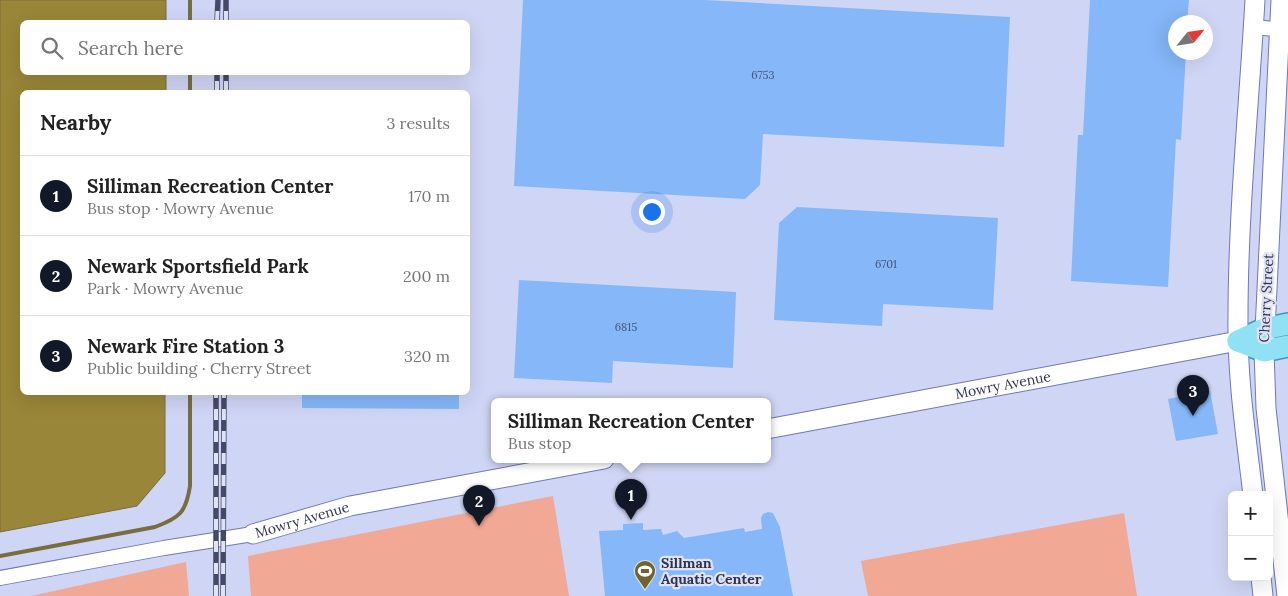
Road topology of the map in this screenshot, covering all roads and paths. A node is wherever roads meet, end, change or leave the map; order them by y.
1 (1255, 0) edge
2 (1281, 0) edge
3 (1253, 27) junction
4 (1284, 29) edge
5 (1288, 324) edge
6 (1264, 329) junction
7 (1238, 341) junction
8 (1288, 346) edge
9 (1264, 350) junction
10 (771, 428) edge
11 (582, 463) edge
12 (1252, 491) edge
13 (253, 534) joint
14 (0, 578) edge
15 (1261, 581) edge
16 (1263, 596) edge
17 (1287, 596) edge

1 - 3 main road, Cherry Street
2 - 4 main road, Cherry Street
3 - 4 street
3 - 7 main road, Cherry Street
4 - 6 main road, Cherry Street
5 - 6 main road, Mowry Avenue
6 - 7 main road, Mowry Avenue
6 - 9 main road, Cherry Street
7 - 9 main road, Mowry Avenue
7 - 10 main road, Mowry Avenue
7 - 12 main road, Cherry Street
8 - 9 main road, Mowry Avenue
9 - 17 main road, Cherry Street
11 - 13 main road, Mowry Avenue
13 - 14 street, Mowry Avenue
15 - 16 main road

